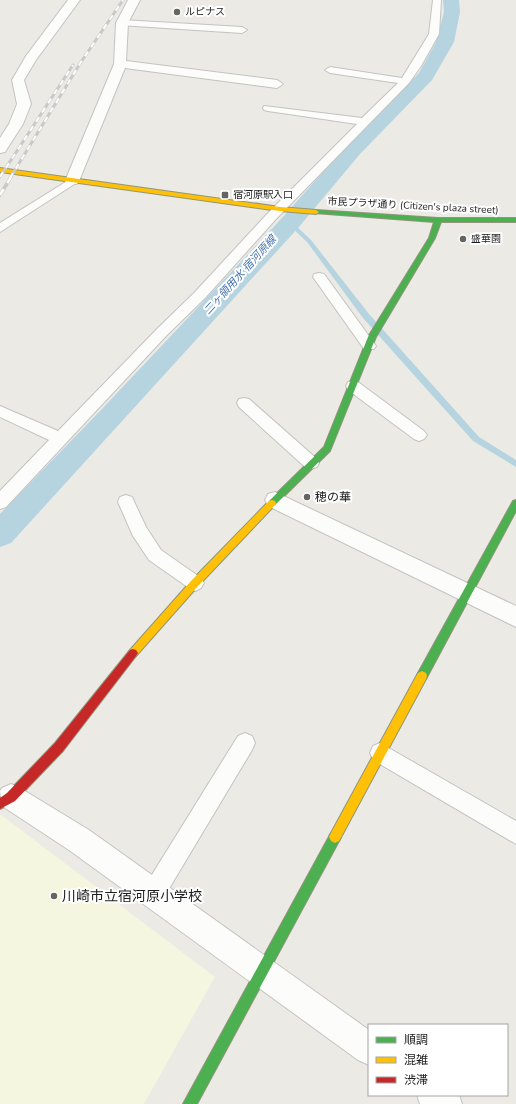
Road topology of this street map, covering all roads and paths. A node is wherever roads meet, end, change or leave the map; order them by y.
1 (74, 0) edge
2 (134, 0) edge
3 (437, 0) edge
4 (122, 23) junction
5 (242, 30) dead end
6 (120, 64) junction
7 (330, 70) dead end
8 (405, 81) junction
9 (277, 84) dead end
10 (268, 108) dead end
11 (365, 122) junction
12 (0, 149) edge
13 (0, 170) edge
14 (72, 181) junction
15 (284, 209) junction
16 (438, 220) junction
17 (516, 220) edge
18 (0, 228) edge
19 (319, 277) dead end
20 (371, 342) junction
21 (353, 386) junction
22 (244, 403) dead end
23 (0, 412) edge
24 (419, 435) dead end
25 (61, 439) junction
26 (311, 463) junction
27 (275, 500) junction
28 (0, 502) edge
29 (126, 502) dead end
30 (516, 503) edge
31 (195, 583) junction
32 (467, 594) junction
33 (516, 617) edge
34 (245, 743) dead end
35 (380, 753) junction
36 (6, 800) edge
37 (516, 833) edge
38 (153, 894) junction
39 (262, 971) junction
40 (368, 1048) edge
41 (434, 1096) edge
42 (190, 1104) edge
43 (446, 1104) edge

1 - 12 street
2 - 4 street
3 - 8 lane
4 - 5 lane
4 - 6 street
6 - 9 street
6 - 14 street
7 - 8 lane
8 - 11 lane
10 - 11 lane
11 - 15 lane
13 - 14 street, 市民プラザ通り (Citizen's plaza street)
14 - 15 street, 市民プラザ通り (Citizen's plaza street)
14 - 18 lane
15 - 16 street, 市民プラザ通り (Citizen's plaza street)
15 - 25 lane
16 - 17 street, 市民プラザ通り (Citizen's plaza street)
16 - 20 street
19 - 20 lane
20 - 21 street
21 - 24 lane
21 - 26 street
22 - 26 lane
23 - 25 lane
25 - 28 lane
26 - 27 street
27 - 31 street
27 - 32 street
29 - 31 lane
30 - 32 street
31 - 36 street
32 - 33 street
32 - 35 street
34 - 38 lane
35 - 37 lane
35 - 39 street
36 - 38 street
38 - 39 street
39 - 40 street
39 - 42 street
41 - 43 street

